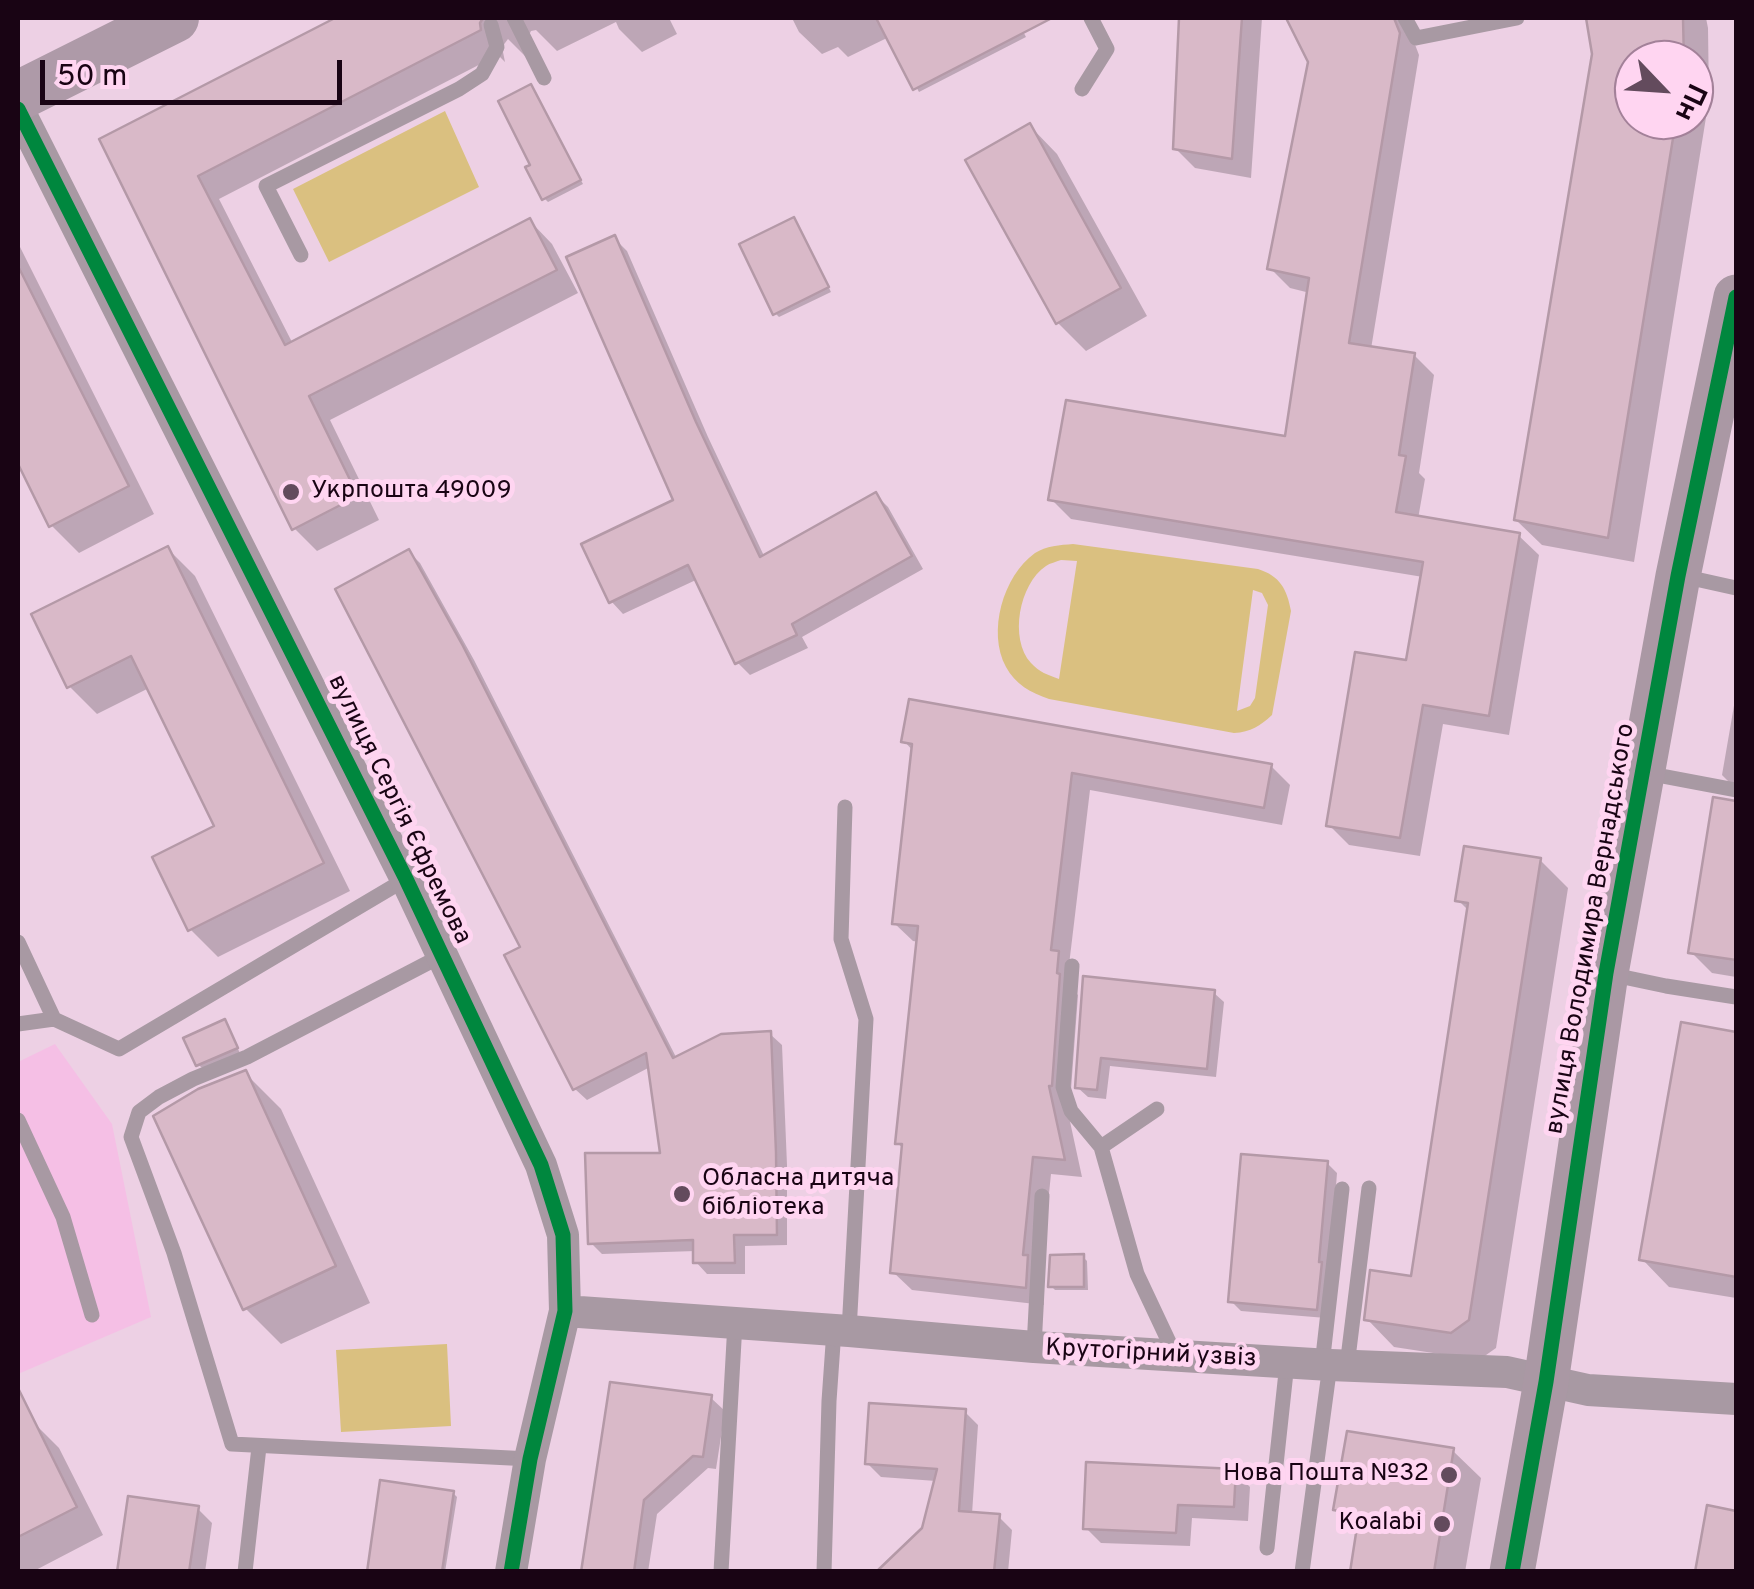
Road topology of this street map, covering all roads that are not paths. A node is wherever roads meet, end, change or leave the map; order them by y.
1 (174, 18) edge
2 (514, 18) edge
3 (1091, 18) edge
4 (1405, 18) edge
5 (1517, 18) edge
6 (491, 25) dead end
7 (544, 78) dead end
8 (1082, 89) dead end
9 (18, 96) edge
10 (18, 109) edge
11 (302, 255) dead end
12 (1736, 297) edge
13 (1678, 576) junction
14 (1736, 588) edge
15 (1642, 773) junction
16 (1736, 790) edge
17 (845, 807) dead end
18 (406, 880) junction
19 (18, 942) edge
20 (443, 955) junction
21 (1072, 966) dead end
22 (1606, 973) junction
23 (1736, 997) edge
24 (54, 1020) junction
25 (18, 1024) edge
26 (1158, 1110) dead end
27 (18, 1120) edge
28 (1101, 1147) junction
29 (1369, 1188) dead end
30 (1342, 1189) dead end
31 (1042, 1196) dead end
32 (565, 1311) junction
33 (92, 1315) dead end
34 (735, 1323) junction
35 (842, 1330) junction
36 (1034, 1348) junction
37 (1176, 1357) junction
38 (1288, 1363) junction
39 (1333, 1365) junction
40 (1546, 1382) junction
41 (1736, 1399) edge
42 (259, 1446) junction
43 (530, 1458) junction
44 (1268, 1548) dead end
45 (245, 1572) edge
46 (511, 1572) edge
47 (720, 1572) edge
48 (824, 1572) edge
49 (1302, 1572) edge
50 (1512, 1572) edge

1 - 9 main road
2 - 7 lane
3 - 8 lane
4 - 5 lane
6 - 11 lane
10 - 18 street, вулиця Сергія Єфремова
12 - 13 street, вулиця Володимира Вернадського
13 - 14 lane
13 - 15 street, вулиця Володимира Вернадського
15 - 16 lane
15 - 22 street, вулиця Володимира Вернадського
17 - 35 lane
18 - 20 street, вулиця Сергія Єфремова
18 - 24 lane
19 - 24 lane
20 - 32 street, вулиця Сергія Єфремова
20 - 42 lane
21 - 28 lane
22 - 23 lane
22 - 40 street, вулиця Володимира Вернадського
24 - 25 lane
26 - 28 lane
27 - 33 lane
28 - 37 lane
29 - 39 lane
30 - 39 lane
31 - 36 lane
32 - 34 street, Крутогірний узвіз
32 - 43 street, вулиця Сергія Єфремова
34 - 35 street, Крутогірний узвіз
34 - 47 lane
35 - 36 street, Крутогірний узвіз
35 - 48 lane
36 - 37 street, Крутогірний узвіз
37 - 38 street, Крутогірний узвіз
38 - 39 street, Крутогірний узвіз
38 - 44 lane
39 - 40 street, Крутогірний узвіз
39 - 49 lane
40 - 41 street, Крутогірний узвіз
40 - 50 street, вулиця Володимира Вернадського
42 - 43 lane
42 - 45 lane
43 - 46 street, вулиця Сергія Єфремова

